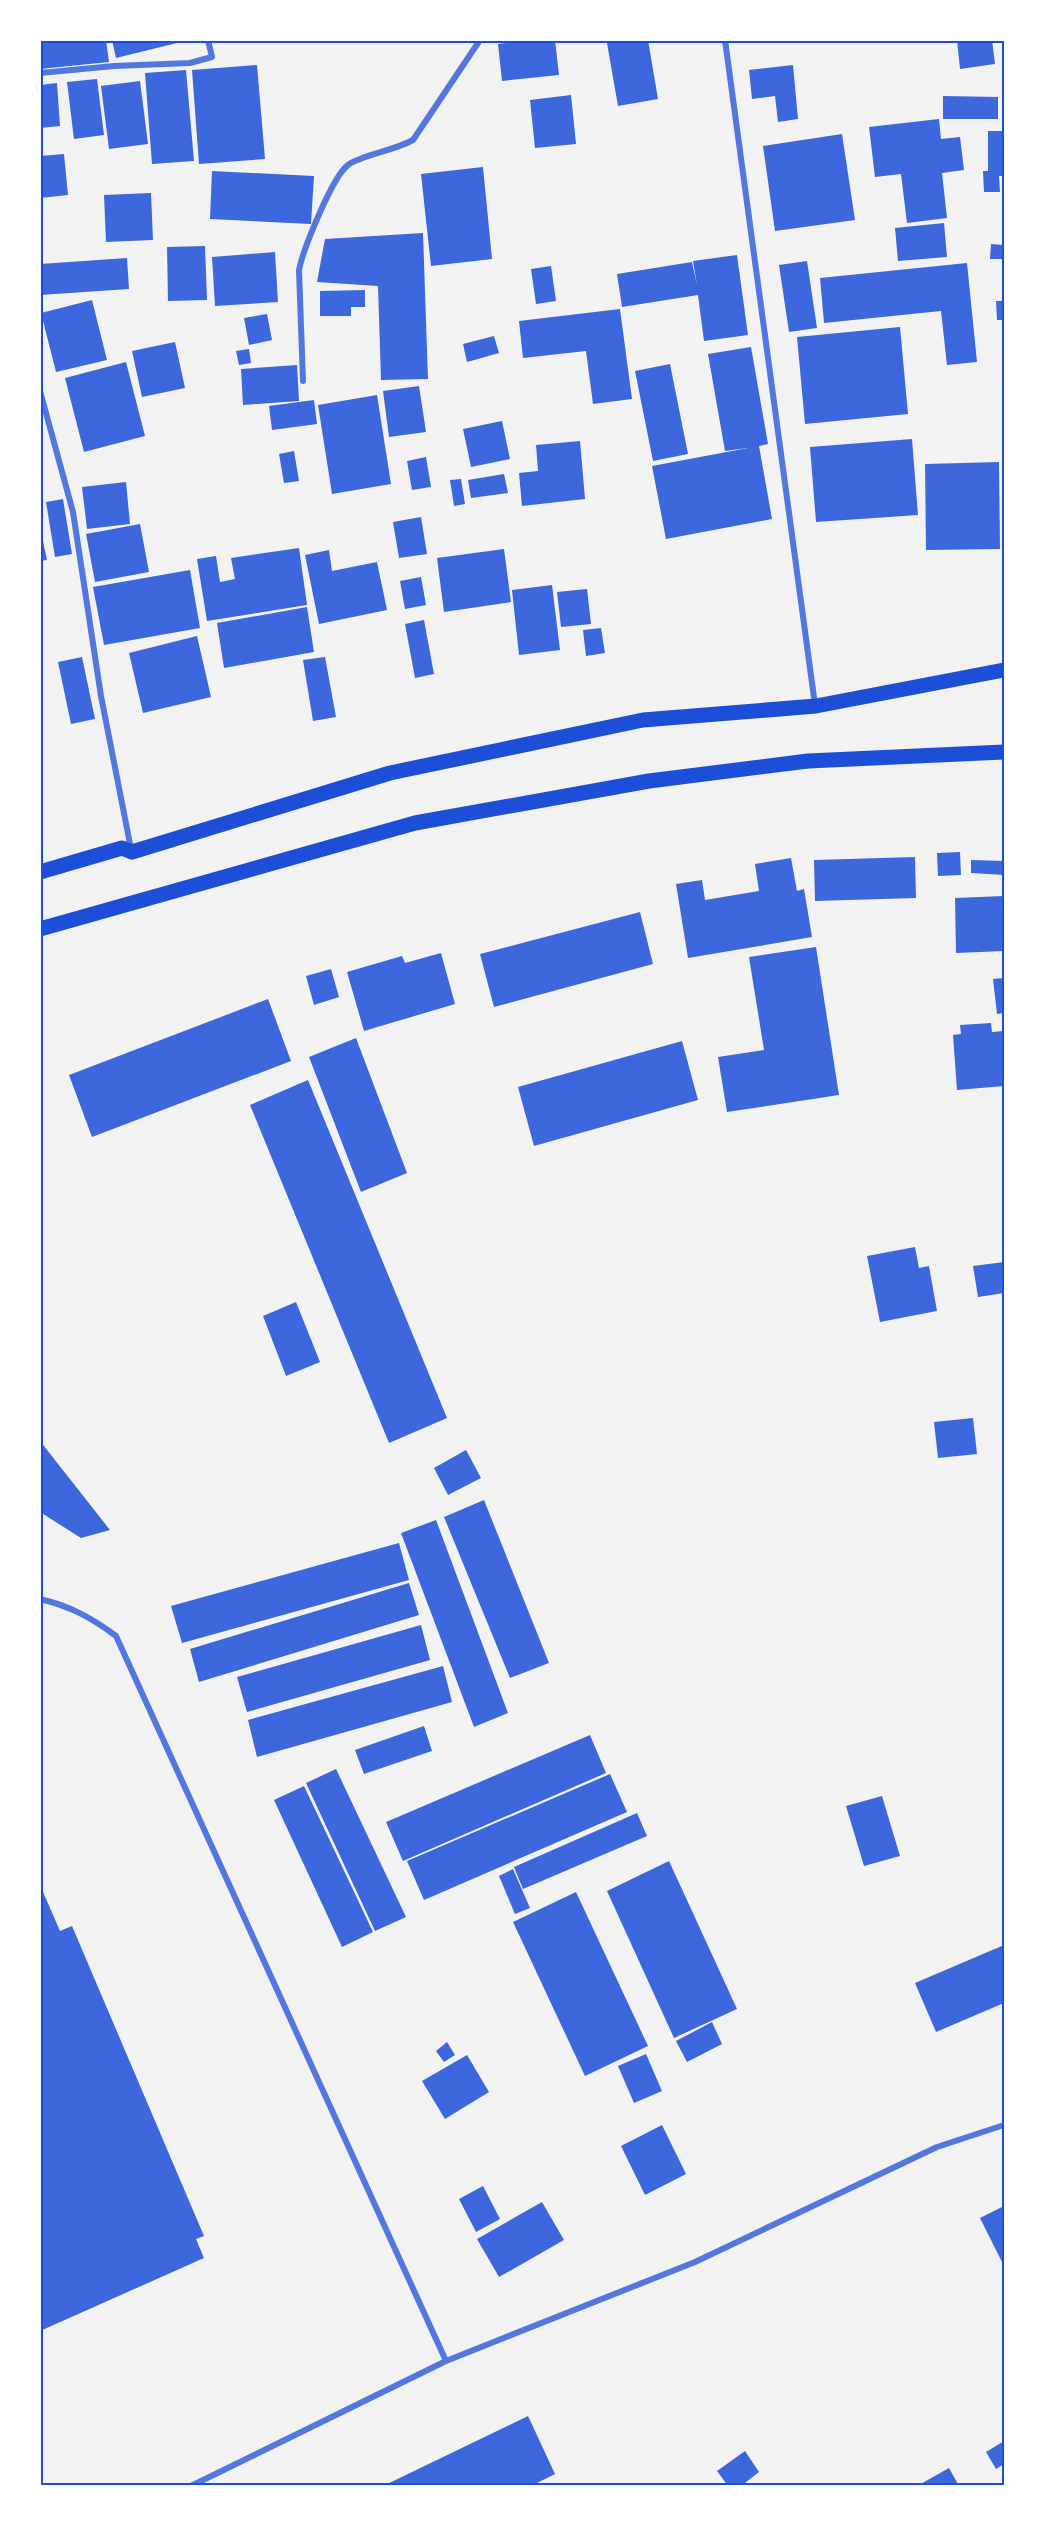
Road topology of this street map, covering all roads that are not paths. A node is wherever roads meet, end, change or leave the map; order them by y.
1 (208, 40) edge
2 (480, 40) edge
3 (725, 40) edge
4 (40, 74) edge
5 (303, 381) dead end
6 (40, 391) edge
7 (1005, 670) edge
8 (816, 706) junction
9 (1005, 752) edge
10 (132, 852) junction
11 (40, 872) edge
12 (40, 929) edge
13 (40, 1599) edge
14 (1005, 2125) edge
15 (446, 2361) junction
16 (191, 2486) edge

1 - 4 street
2 - 5 street
3 - 8 street
6 - 10 street
7 - 8 main road
8 - 10 main road
9 - 12 main road
10 - 11 main road
13 - 15 street
14 - 15 street
15 - 16 street

